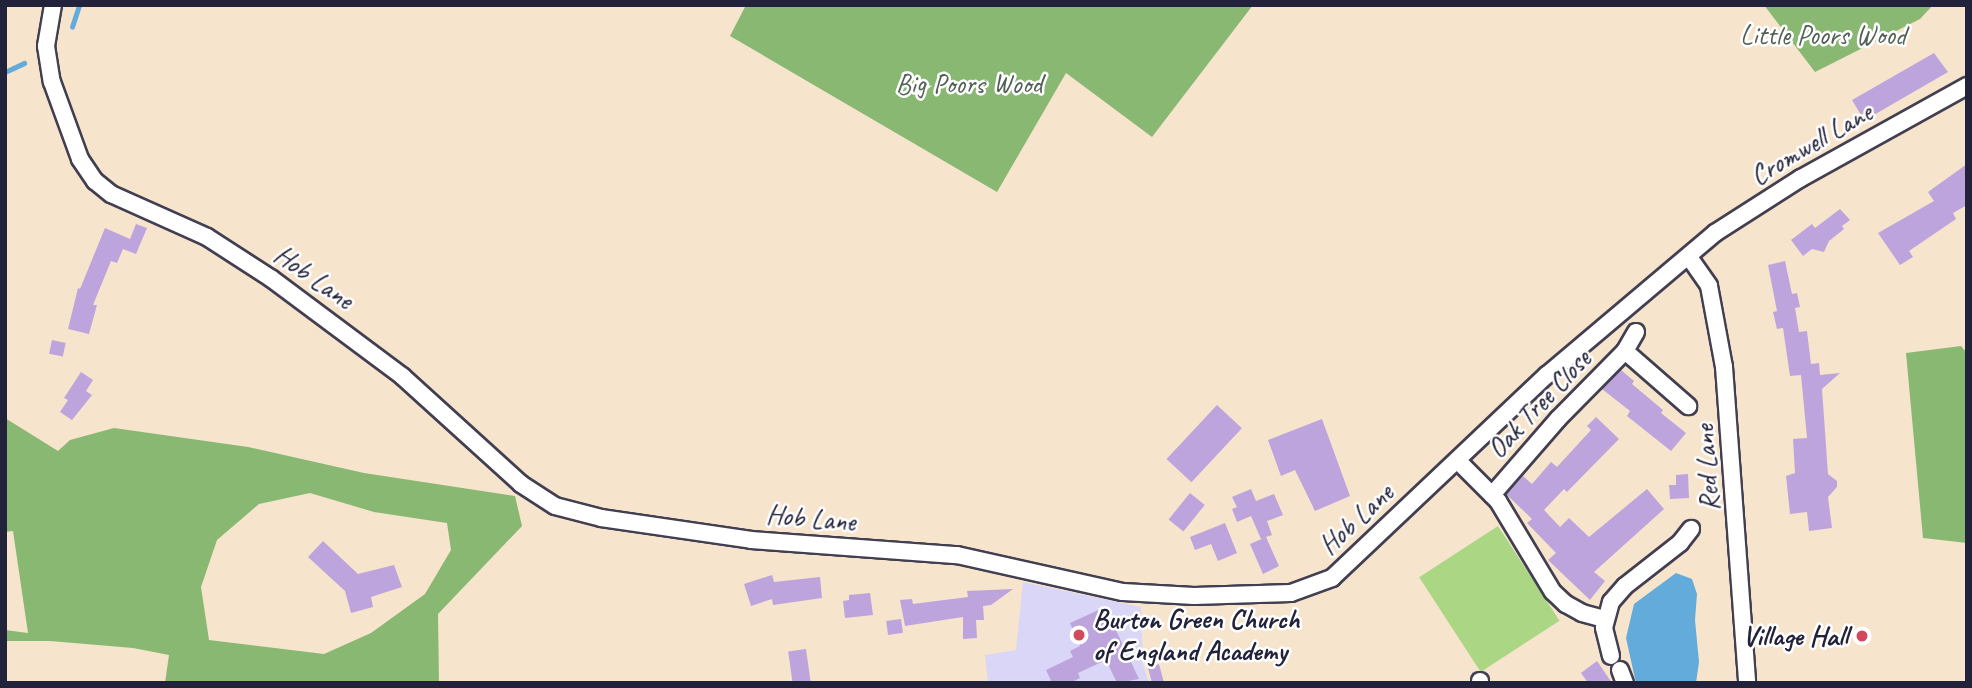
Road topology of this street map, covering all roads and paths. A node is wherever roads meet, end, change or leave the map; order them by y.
1 (53, 5) edge
2 (1967, 86) edge
3 (1689, 257) junction
4 (1636, 332) dead end
5 (1625, 351) junction
6 (1688, 406) dead end
7 (1458, 461) junction
8 (1492, 495) junction
9 (1691, 528) dead end
10 (1604, 619) junction
11 (1618, 670) edge
12 (1747, 683) edge

1 - 7 street, Hob Lane
2 - 3 street, Cromwell Lane
3 - 7 street, Hob Lane
3 - 12 street, Red Lane
4 - 5 street, Oak Tree Close
5 - 6 street, Oak Tree Close
5 - 8 street, Oak Tree Close
7 - 8 street
8 - 10 street
9 - 10 street
10 - 11 street

